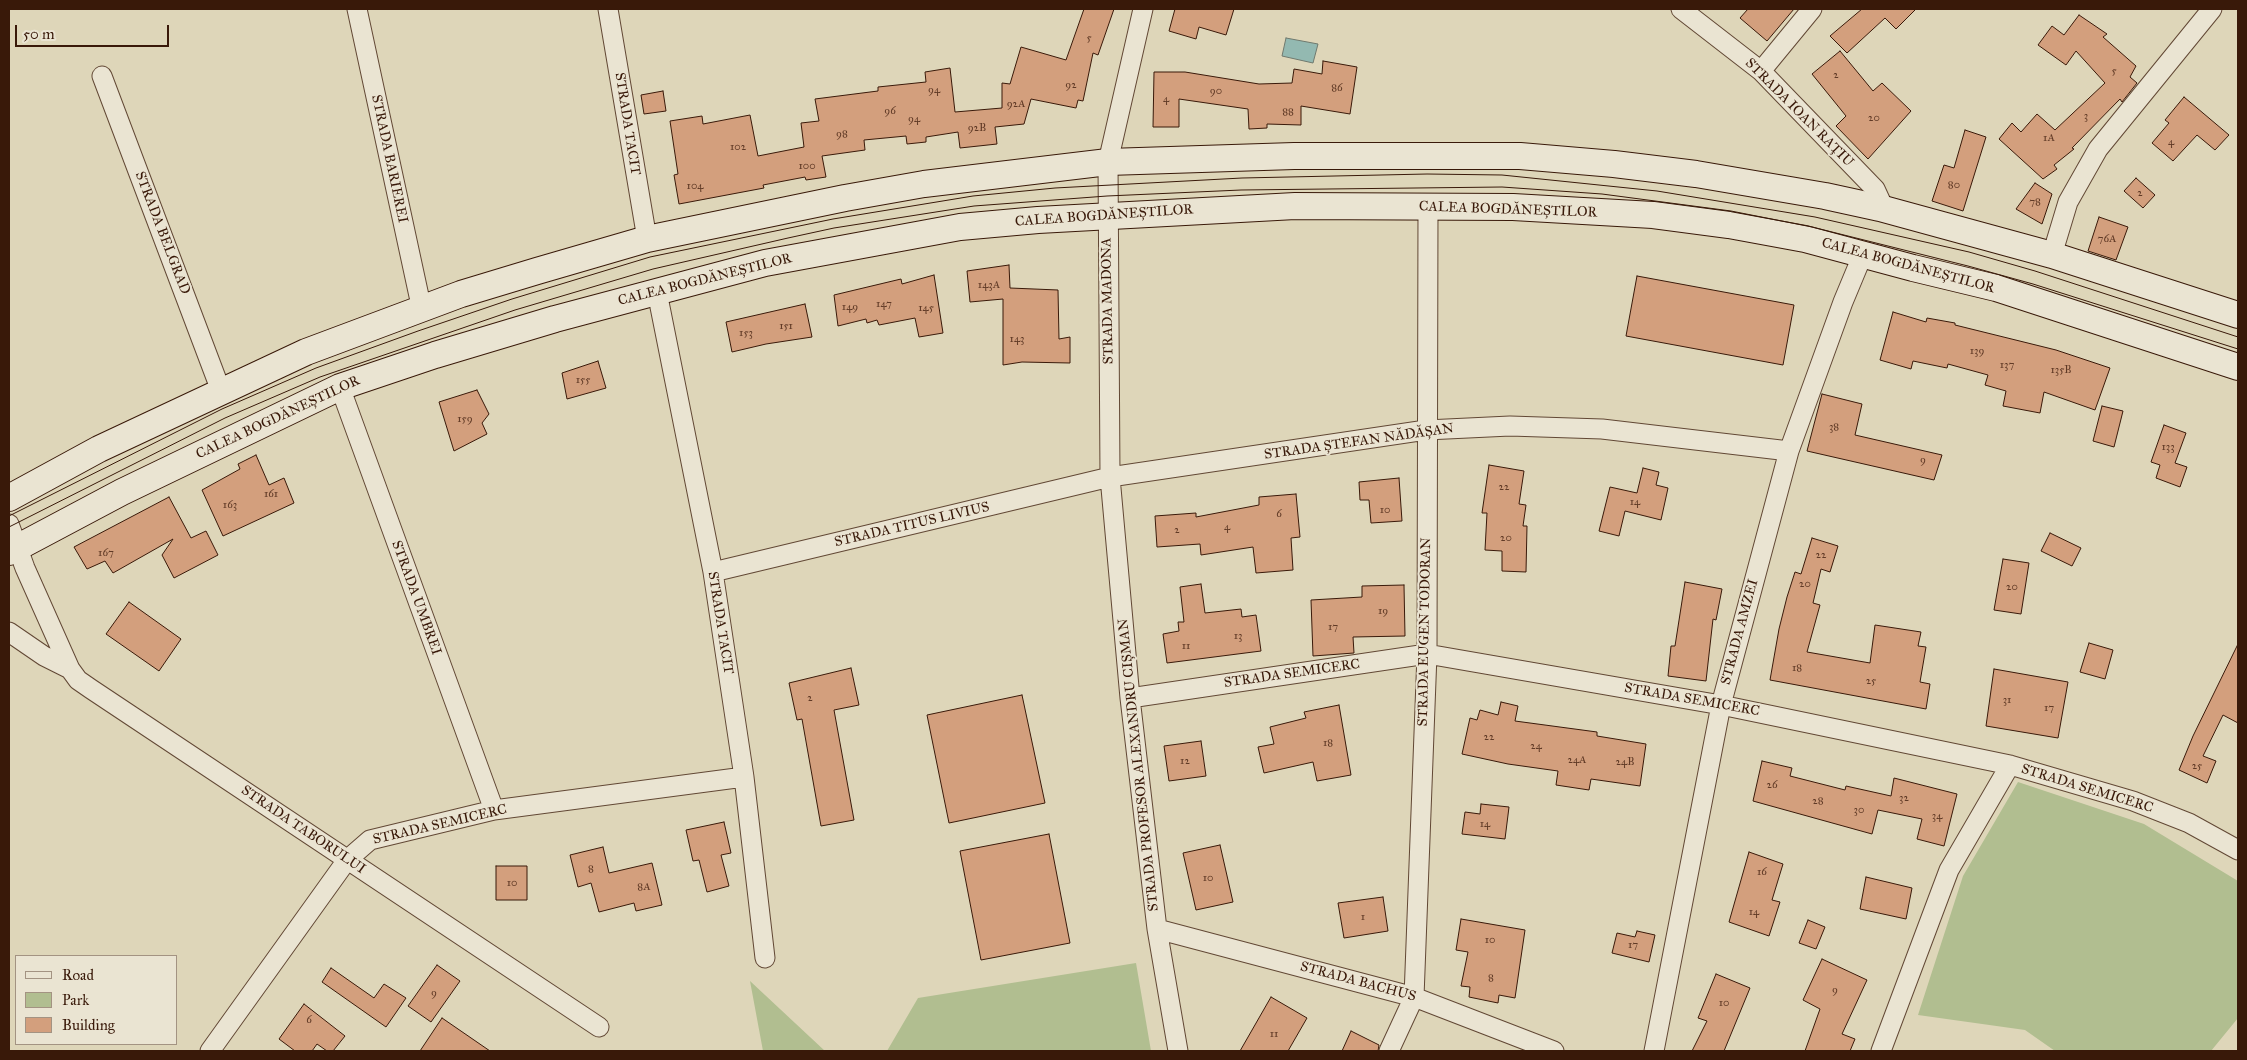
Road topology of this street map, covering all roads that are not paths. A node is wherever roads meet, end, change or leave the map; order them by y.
1 (357, 9) edge
2 (608, 9) edge
3 (1143, 9) edge
4 (1681, 9) edge
5 (1812, 9) edge
6 (2212, 9) edge
7 (1761, 71) junction
8 (102, 76) dead end
9 (1108, 162) junction
10 (1428, 207) junction
11 (1880, 208) junction
12 (1107, 216) junction
13 (647, 239) junction
14 (1863, 254) junction
15 (2052, 255) junction
16 (657, 292) junction
17 (422, 310) junction
18 (2238, 315) edge
19 (2238, 367) edge
20 (340, 387) junction
21 (222, 391) junction
22 (1426, 430) junction
23 (1788, 451) junction
24 (1110, 477) junction
25 (9, 498) edge
26 (12, 541) edge
27 (713, 572) junction
28 (9, 632) edge
29 (1427, 654) junction
30 (70, 669) junction
31 (1130, 698) junction
32 (1721, 704) junction
33 (2010, 765) junction
34 (744, 777) junction
35 (494, 810) junction
36 (2238, 850) edge
37 (346, 860) junction
38 (1157, 929) junction
39 (765, 958) dead end
40 (1414, 996) junction
41 (599, 1027) dead end
42 (210, 1051) edge
43 (1178, 1051) edge
44 (1389, 1051) edge
45 (1554, 1051) edge
46 (1654, 1051) edge
47 (1881, 1051) edge

1 - 17 street, STRADA BARIEREI
2 - 13 street, STRADA TACIT
3 - 9 street, STRADA MADONA
4 - 7 street, STRADA IOAN RAȚIU
5 - 7 street
6 - 15 street
7 - 11 street, STRADA IOAN RAȚIU
8 - 21 street, STRADA BELGRAD
9 - 11 main road
9 - 12 street, STRADA MADONA
9 - 13 main road
10 - 12 main road, CALEA BOGDĂNEȘTILOR
10 - 14 main road, CALEA BOGDĂNEȘTILOR
10 - 22 street, STRADA EUGEN TODORAN
11 - 15 main road
12 - 16 main road, CALEA BOGDĂNEȘTILOR
12 - 24 street, STRADA MADONA
13 - 17 main road
14 - 19 main road, CALEA BOGDĂNEȘTILOR
14 - 23 street, STRADA AMZEI
15 - 18 main road
16 - 20 main road, CALEA BOGDĂNEȘTILOR
16 - 27 street, STRADA TACIT
17 - 21 main road
20 - 26 main road, CALEA BOGDĂNEȘTILOR
20 - 35 street, STRADA UMBREI
21 - 25 main road
22 - 23 street, STRADA ȘTEFAN NĂDĂȘAN
22 - 24 street, STRADA ȘTEFAN NĂDĂȘAN
22 - 29 street, STRADA EUGEN TODORAN
23 - 32 street, STRADA AMZEI
24 - 27 street, STRADA TITUS LIVIUS
24 - 31 street, STRADA PROFESOR ALEXANDRU CIȘMAN
26 - 30 street
27 - 34 street, STRADA TACIT
28 - 30 street, STRADA TABORULUI
29 - 31 street, STRADA SEMICERC
29 - 32 street, STRADA SEMICERC
29 - 40 street, STRADA EUGEN TODORAN
30 - 37 street, STRADA TABORULUI
31 - 38 street, STRADA PROFESOR ALEXANDRU CIȘMAN
32 - 33 street, STRADA SEMICERC
32 - 46 street, STRADA AMZEI
33 - 36 street, STRADA SEMICERC
33 - 47 street
34 - 35 street, STRADA SEMICERC
34 - 39 street, STRADA TACIT
35 - 37 street, STRADA SEMICERC
37 - 41 street, STRADA TABORULUI
37 - 42 street, STRADA SEMICERC
38 - 40 street, STRADA BACHUS
38 - 43 street, STRADA PROFESOR ALEXANDRU CIȘMAN
40 - 44 street, STRADA EUGEN TODORAN
40 - 45 street, STRADA BACHUS

